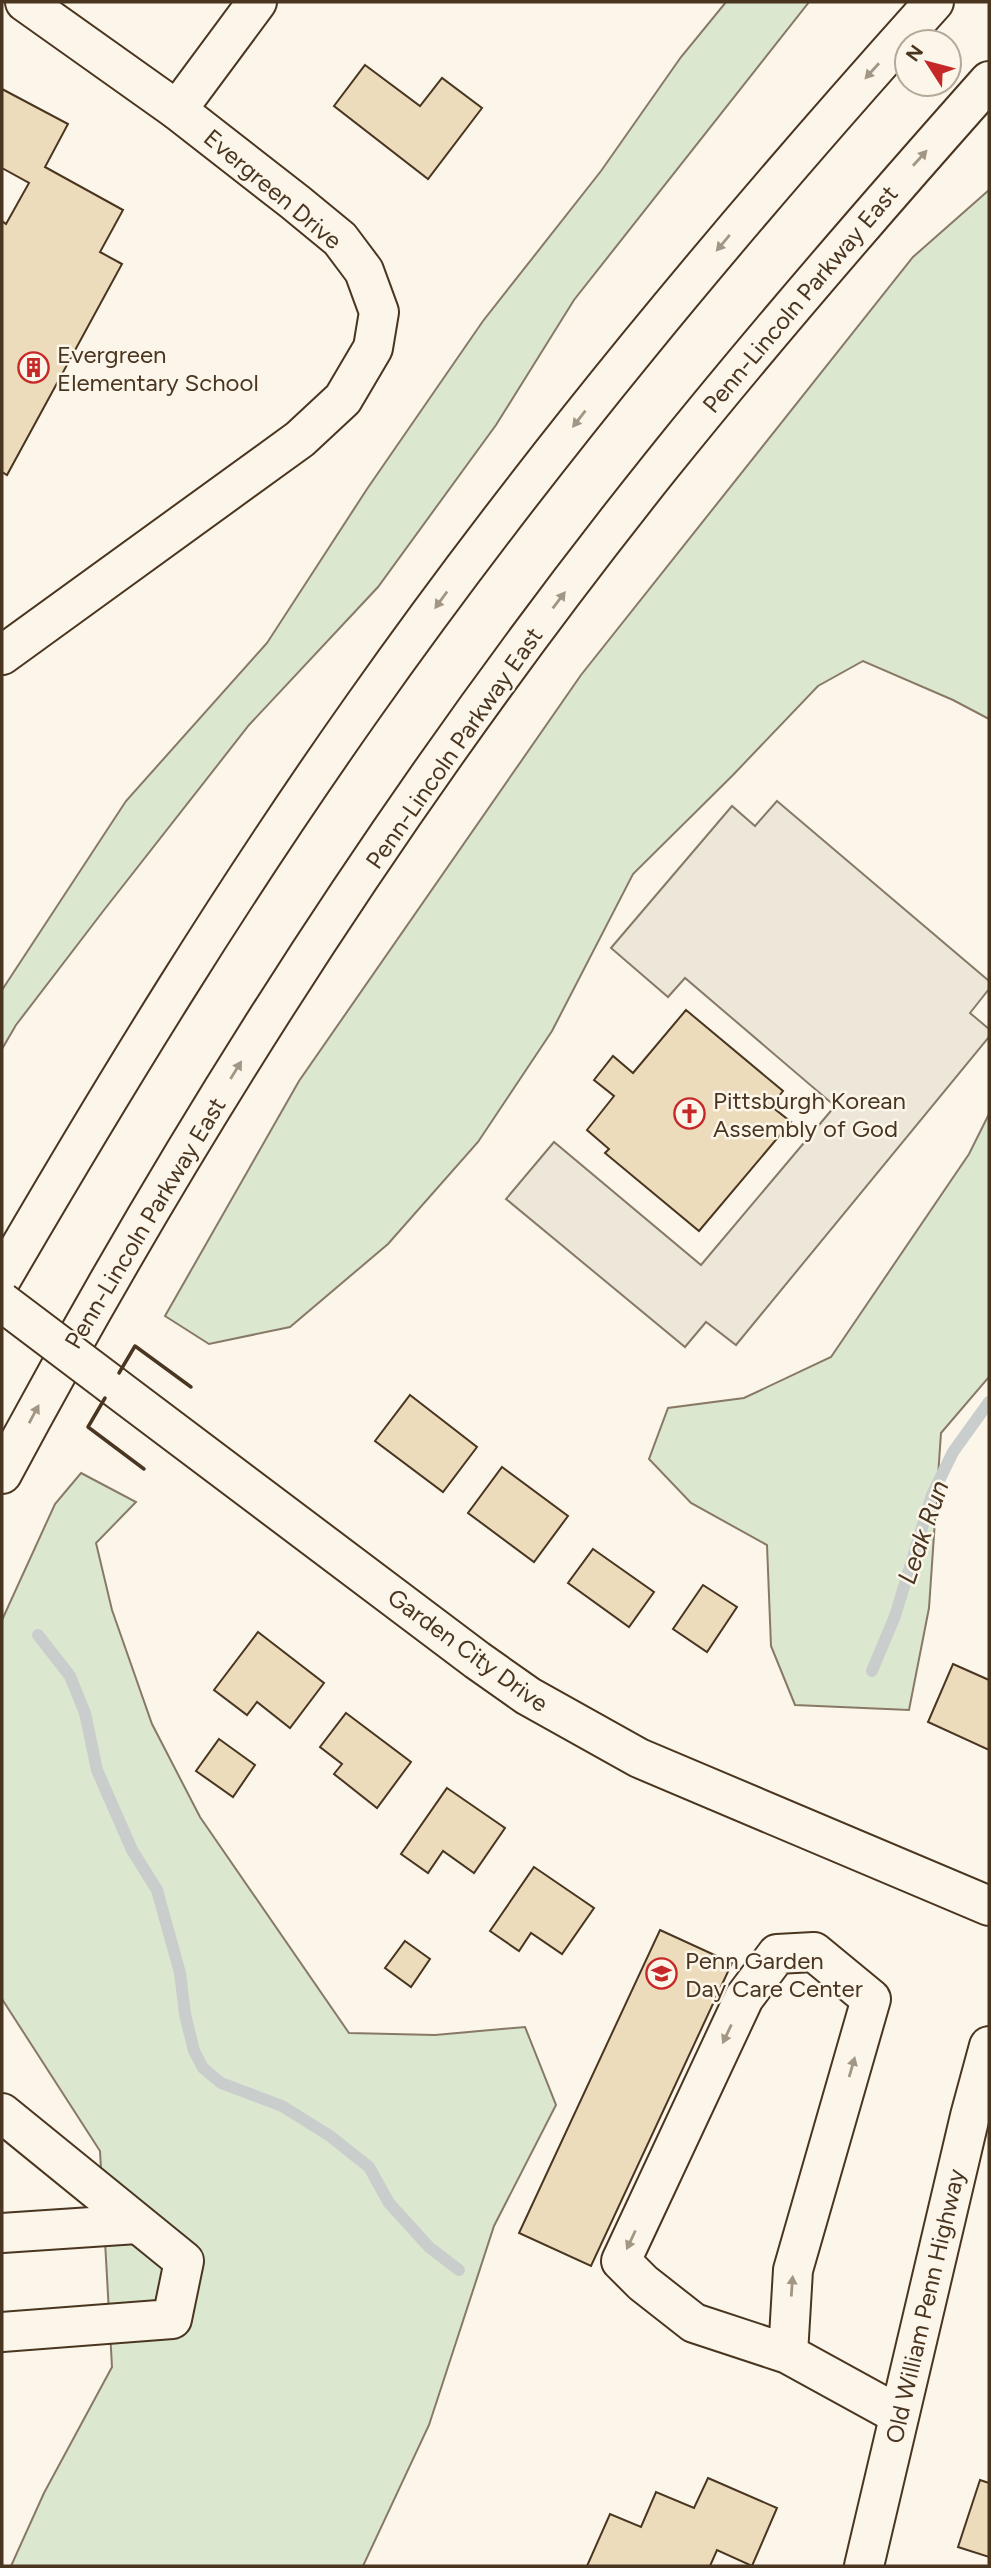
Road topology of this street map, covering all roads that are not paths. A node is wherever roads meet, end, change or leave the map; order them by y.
1 (25, 2) edge
2 (257, 2) edge
3 (934, 2) edge
4 (989, 81) edge
5 (177, 110) junction
6 (2, 655) edge
7 (2, 1278) edge
8 (2, 1302) edge
9 (2, 1474) edge
10 (989, 1906) edge
11 (989, 2046) edge
12 (2, 2113) edge
13 (137, 2224) junction
14 (2, 2233) edge
15 (2, 2332) edge
16 (788, 2354) junction
17 (899, 2415) junction
18 (864, 2566) edge

1 - 5 main road, Evergreen Drive
2 - 5 main road
3 -> 7 main road
9 -> 4 main road, Penn-Lincoln Parkway East
5 - 6 main road, Evergreen Drive
8 - 10 main road, Garden City Drive, bridge
11 - 17 main road, Old William Penn Highway
12 - 13 main road
13 - 14 main road
13 - 15 main road
16 -> 16 main road
16 - 17 main road
17 - 18 main road, Old William Penn Highway

